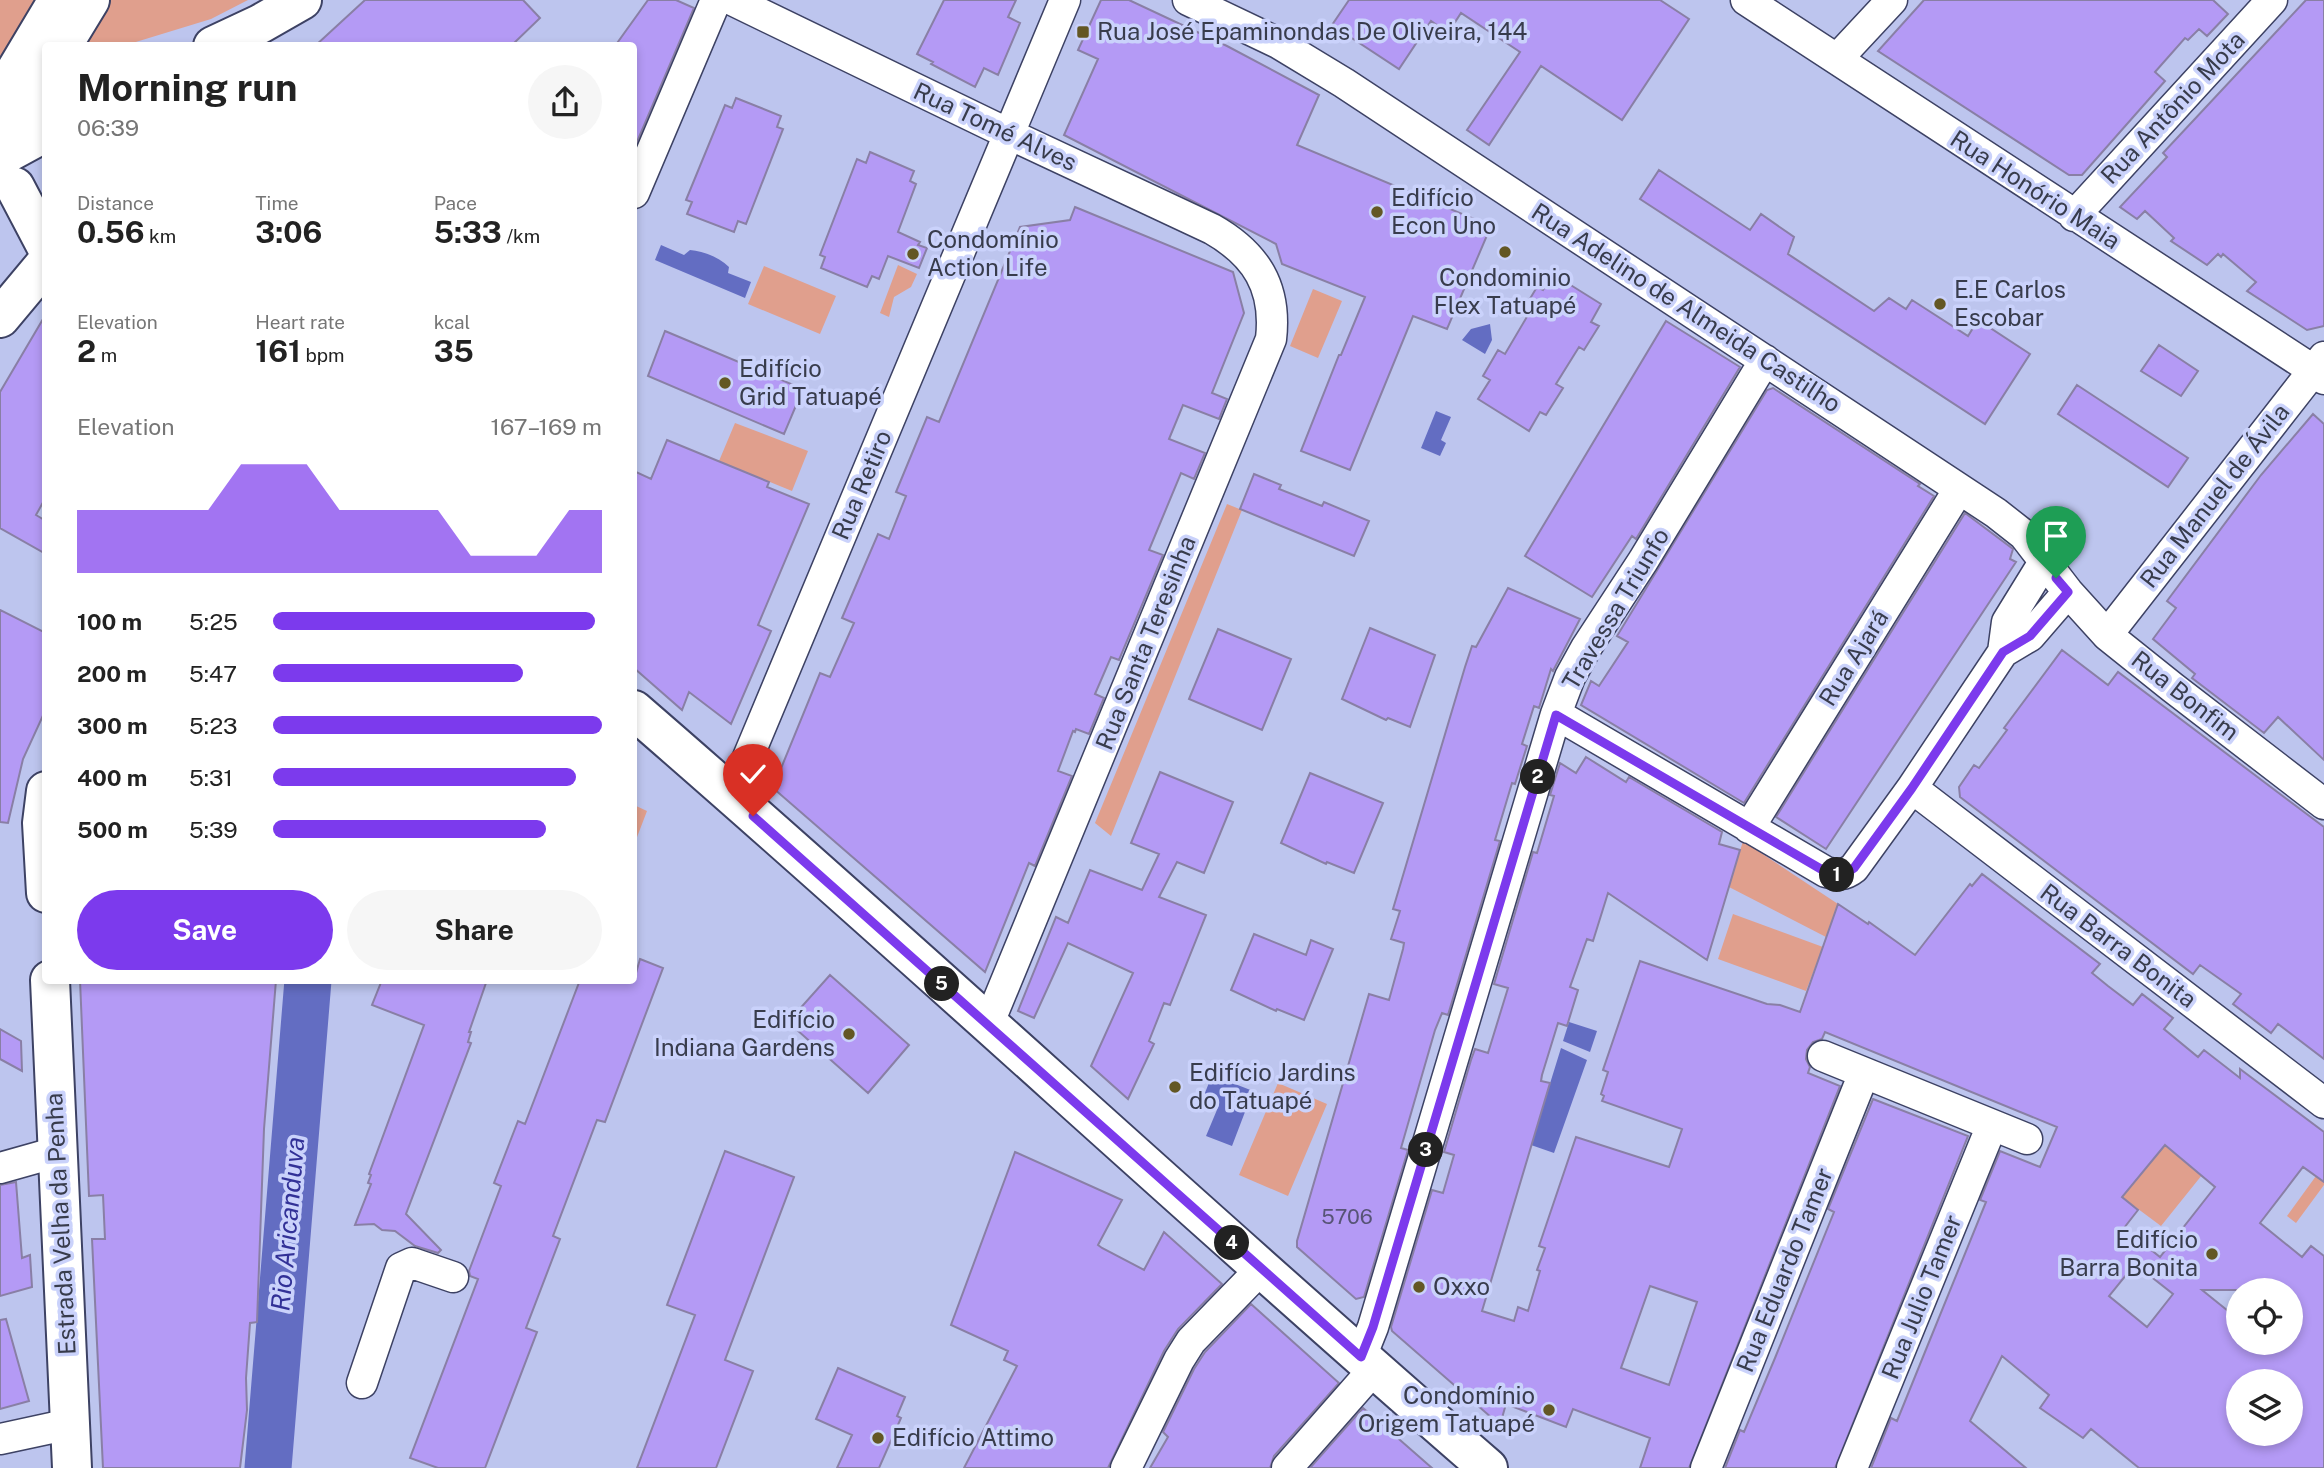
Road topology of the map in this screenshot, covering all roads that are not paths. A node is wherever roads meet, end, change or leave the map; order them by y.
1 (58, 0) edge
2 (90, 0) edge
3 (302, 0) edge
4 (313, 0) edge
5 (716, 0) edge
6 (732, 0) edge
7 (1065, 0) edge
8 (1188, 0) edge
9 (1746, 0) edge
10 (1892, 0) edge
11 (2272, 0) edge
12 (64, 42) edge
13 (222, 42) edge
14 (274, 42) edge
15 (1837, 60) junction
16 (42, 81) edge
17 (0, 97) edge
18 (1009, 134) junction
19 (42, 136) edge
20 (0, 150) edge
21 (5, 173) edge
22 (637, 186) edge
23 (42, 209) edge
24 (2074, 216) junction
25 (42, 239) edge
26 (1253, 260) joint
27 (42, 268) edge
28 (42, 310) edge
29 (0, 318) edge
30 (0, 325) edge
31 (1765, 360) junction
32 (2320, 369) edge
33 (1959, 489) junction
34 (2056, 578) junction
35 (2107, 635) junction
36 (637, 713) edge
37 (1556, 715) junction
38 (1912, 788) junction
39 (730, 796) junction
40 (2324, 804) edge
41 (1749, 828) junction
42 (50, 984) edge
43 (988, 1025) junction
44 (1823, 1056) dead end
45 (1864, 1073) junction
46 (2324, 1103) edge
47 (1992, 1125) junction
48 (2027, 1139) dead end
49 (57, 1152) junction
50 (0, 1168) edge
51 (1261, 1269) junction
52 (453, 1277) dead end
53 (1368, 1363) junction
54 (362, 1382) dead end
55 (70, 1424) junction
56 (0, 1439) edge
57 (72, 1468) edge
58 (1126, 1468) edge
59 (1287, 1468) edge
60 (1488, 1468) edge
61 (1706, 1468) edge
62 (1852, 1468) edge

1 - 17 main road
2 - 12 main road
3 - 13 main road
4 - 14 main road
5 - 22 street
6 - 18 street, Rua Tomé Alves
7 - 18 street, Rua Retiro
8 - 31 street, Rua Adelino de Almeida Castilho
9 - 15 street, Rua Honório Maia
10 - 15 street
11 - 24 street, Rua Antônio Mota
15 - 24 street, Rua Honório Maia
16 - 20 main road
18 - 26 street, Rua Tomé Alves
18 - 39 street, Rua Retiro
19 - 21 main road
21 - 23 main road
21 - 25 main road
24 - 32 street, Rua Honório Maia
26 - 43 street, Rua Santa Teresinha
27 - 29 main road
28 - 30 main road
31 - 33 street, Rua Adelino de Almeida Castilho
31 - 37 street, Travessa Triunfo
32 - 35 street, Rua Manuel de Ávila
33 - 34 street, Rua Adelino de Almeida Castilho
33 - 41 street, Rua Ajará
34 - 35 street, Rua Bonfim
34 - 38 street
35 - 40 street, Rua Bonfim
36 - 39 main road
37 - 41 street
37 - 53 street, Travessa Triunfo
38 - 41 street
38 - 46 street, Rua Barra Bonita
39 - 43 main road
42 - 49 main road, Estrada Velha da Penha
43 - 51 main road
44 - 45 street
45 - 47 street
45 - 61 street, Rua Eduardo Tamer
47 - 48 street
47 - 62 street, Rua Julio Tamer
49 - 50 street
49 - 55 main road, Estrada Velha da Penha
51 - 53 main road
51 - 58 street
52 - 54 street
53 - 59 street, Travessa Triunfo
53 - 60 main road
55 - 56 street
55 - 57 main road, Estrada Velha da Penha

